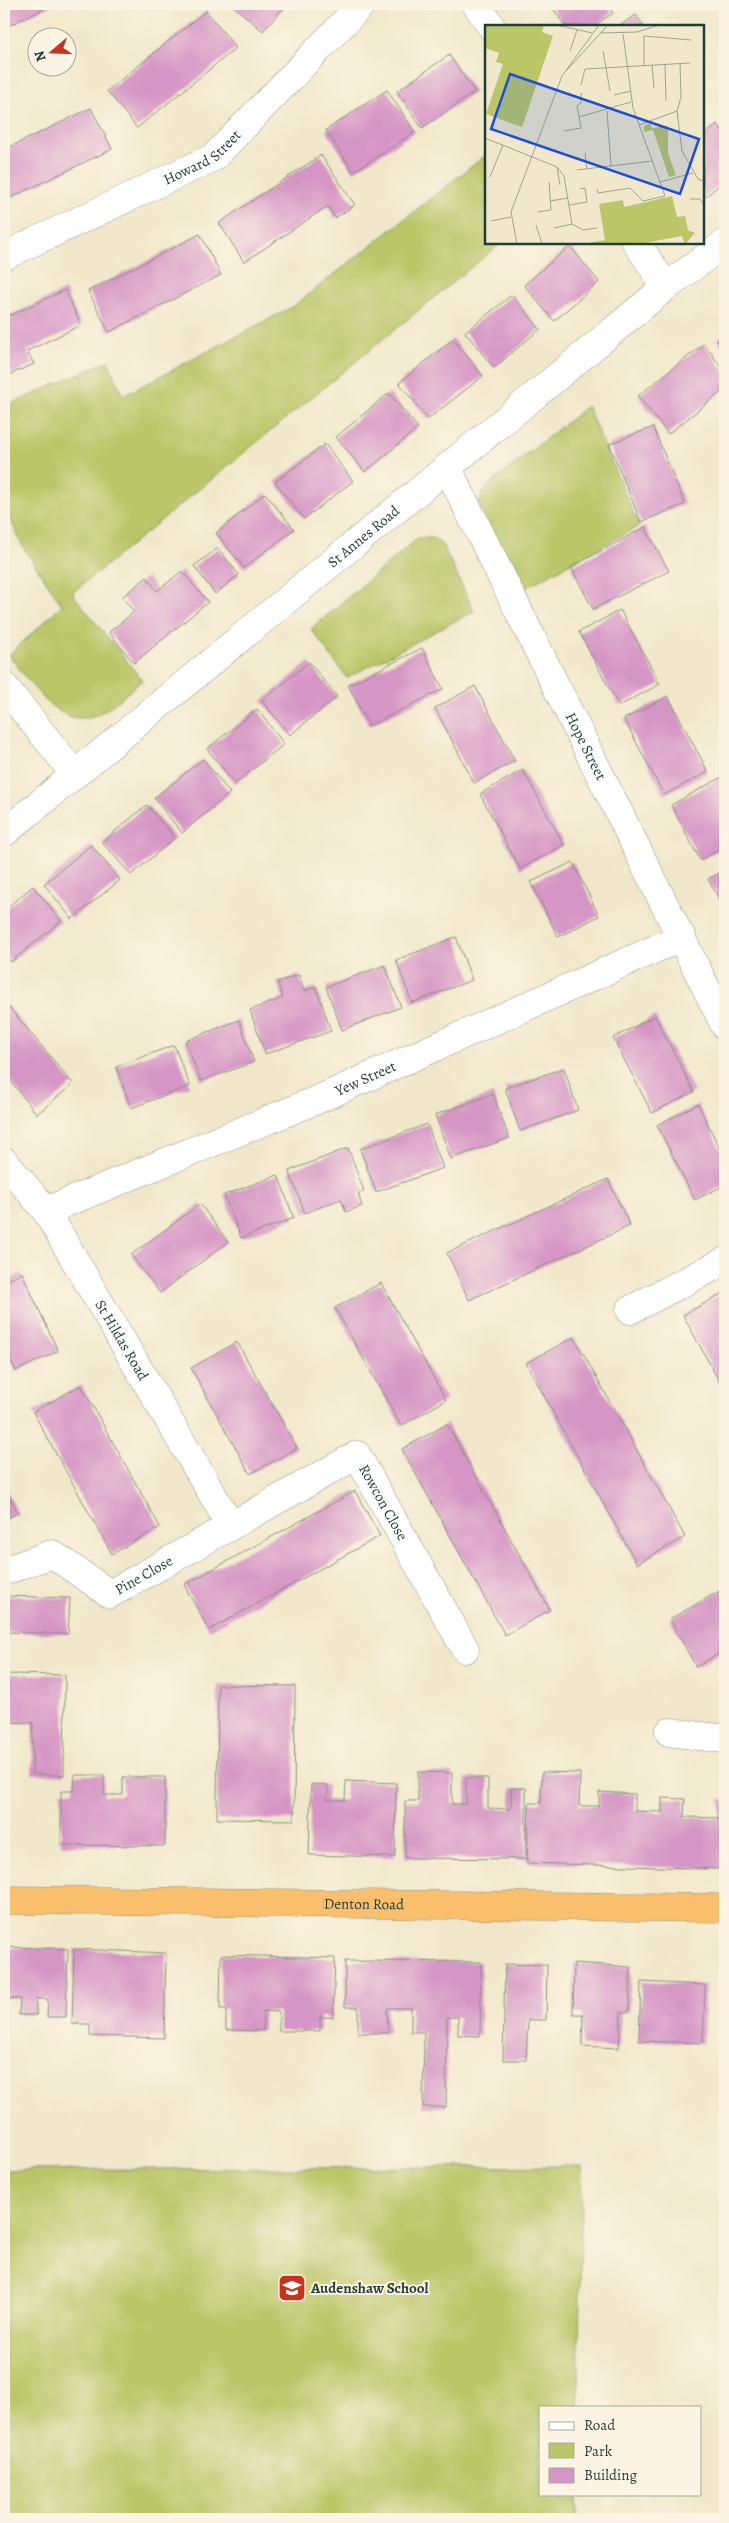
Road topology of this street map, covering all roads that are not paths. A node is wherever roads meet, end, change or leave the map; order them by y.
1 (362, 4) edge
2 (476, 4) edge
3 (490, 25) edge
4 (725, 243) edge
5 (637, 244) edge
6 (4, 256) edge
7 (666, 287) junction
8 (447, 467) junction
9 (4, 686) edge
10 (74, 773) junction
11 (4, 833) edge
12 (682, 937) junction
13 (725, 1026) edge
14 (4, 1161) edge
15 (46, 1211) junction
16 (725, 1261) edge
17 (630, 1310) dead end
18 (231, 1526) junction
19 (4, 1571) edge
20 (465, 1649) dead end
21 (670, 1732) dead end
22 (725, 1739) edge
23 (4, 1900) edge
24 (725, 1908) edge

1 - 6 street, Howard Street
2 - 3 street
4 - 7 street, St Annes Road
5 - 7 street
7 - 8 street, St Annes Road
8 - 10 street, St Annes Road
8 - 12 street, Hope Street
9 - 10 street
10 - 11 street, St Annes Road
12 - 13 street, Hope Street
12 - 15 street, Yew Street
14 - 15 street, St Hildas Road
15 - 18 street, St Hildas Road
16 - 17 street
18 - 19 street, Pine Close
18 - 20 street, Rowcon Close
21 - 22 street
23 - 24 highway, Denton Road

